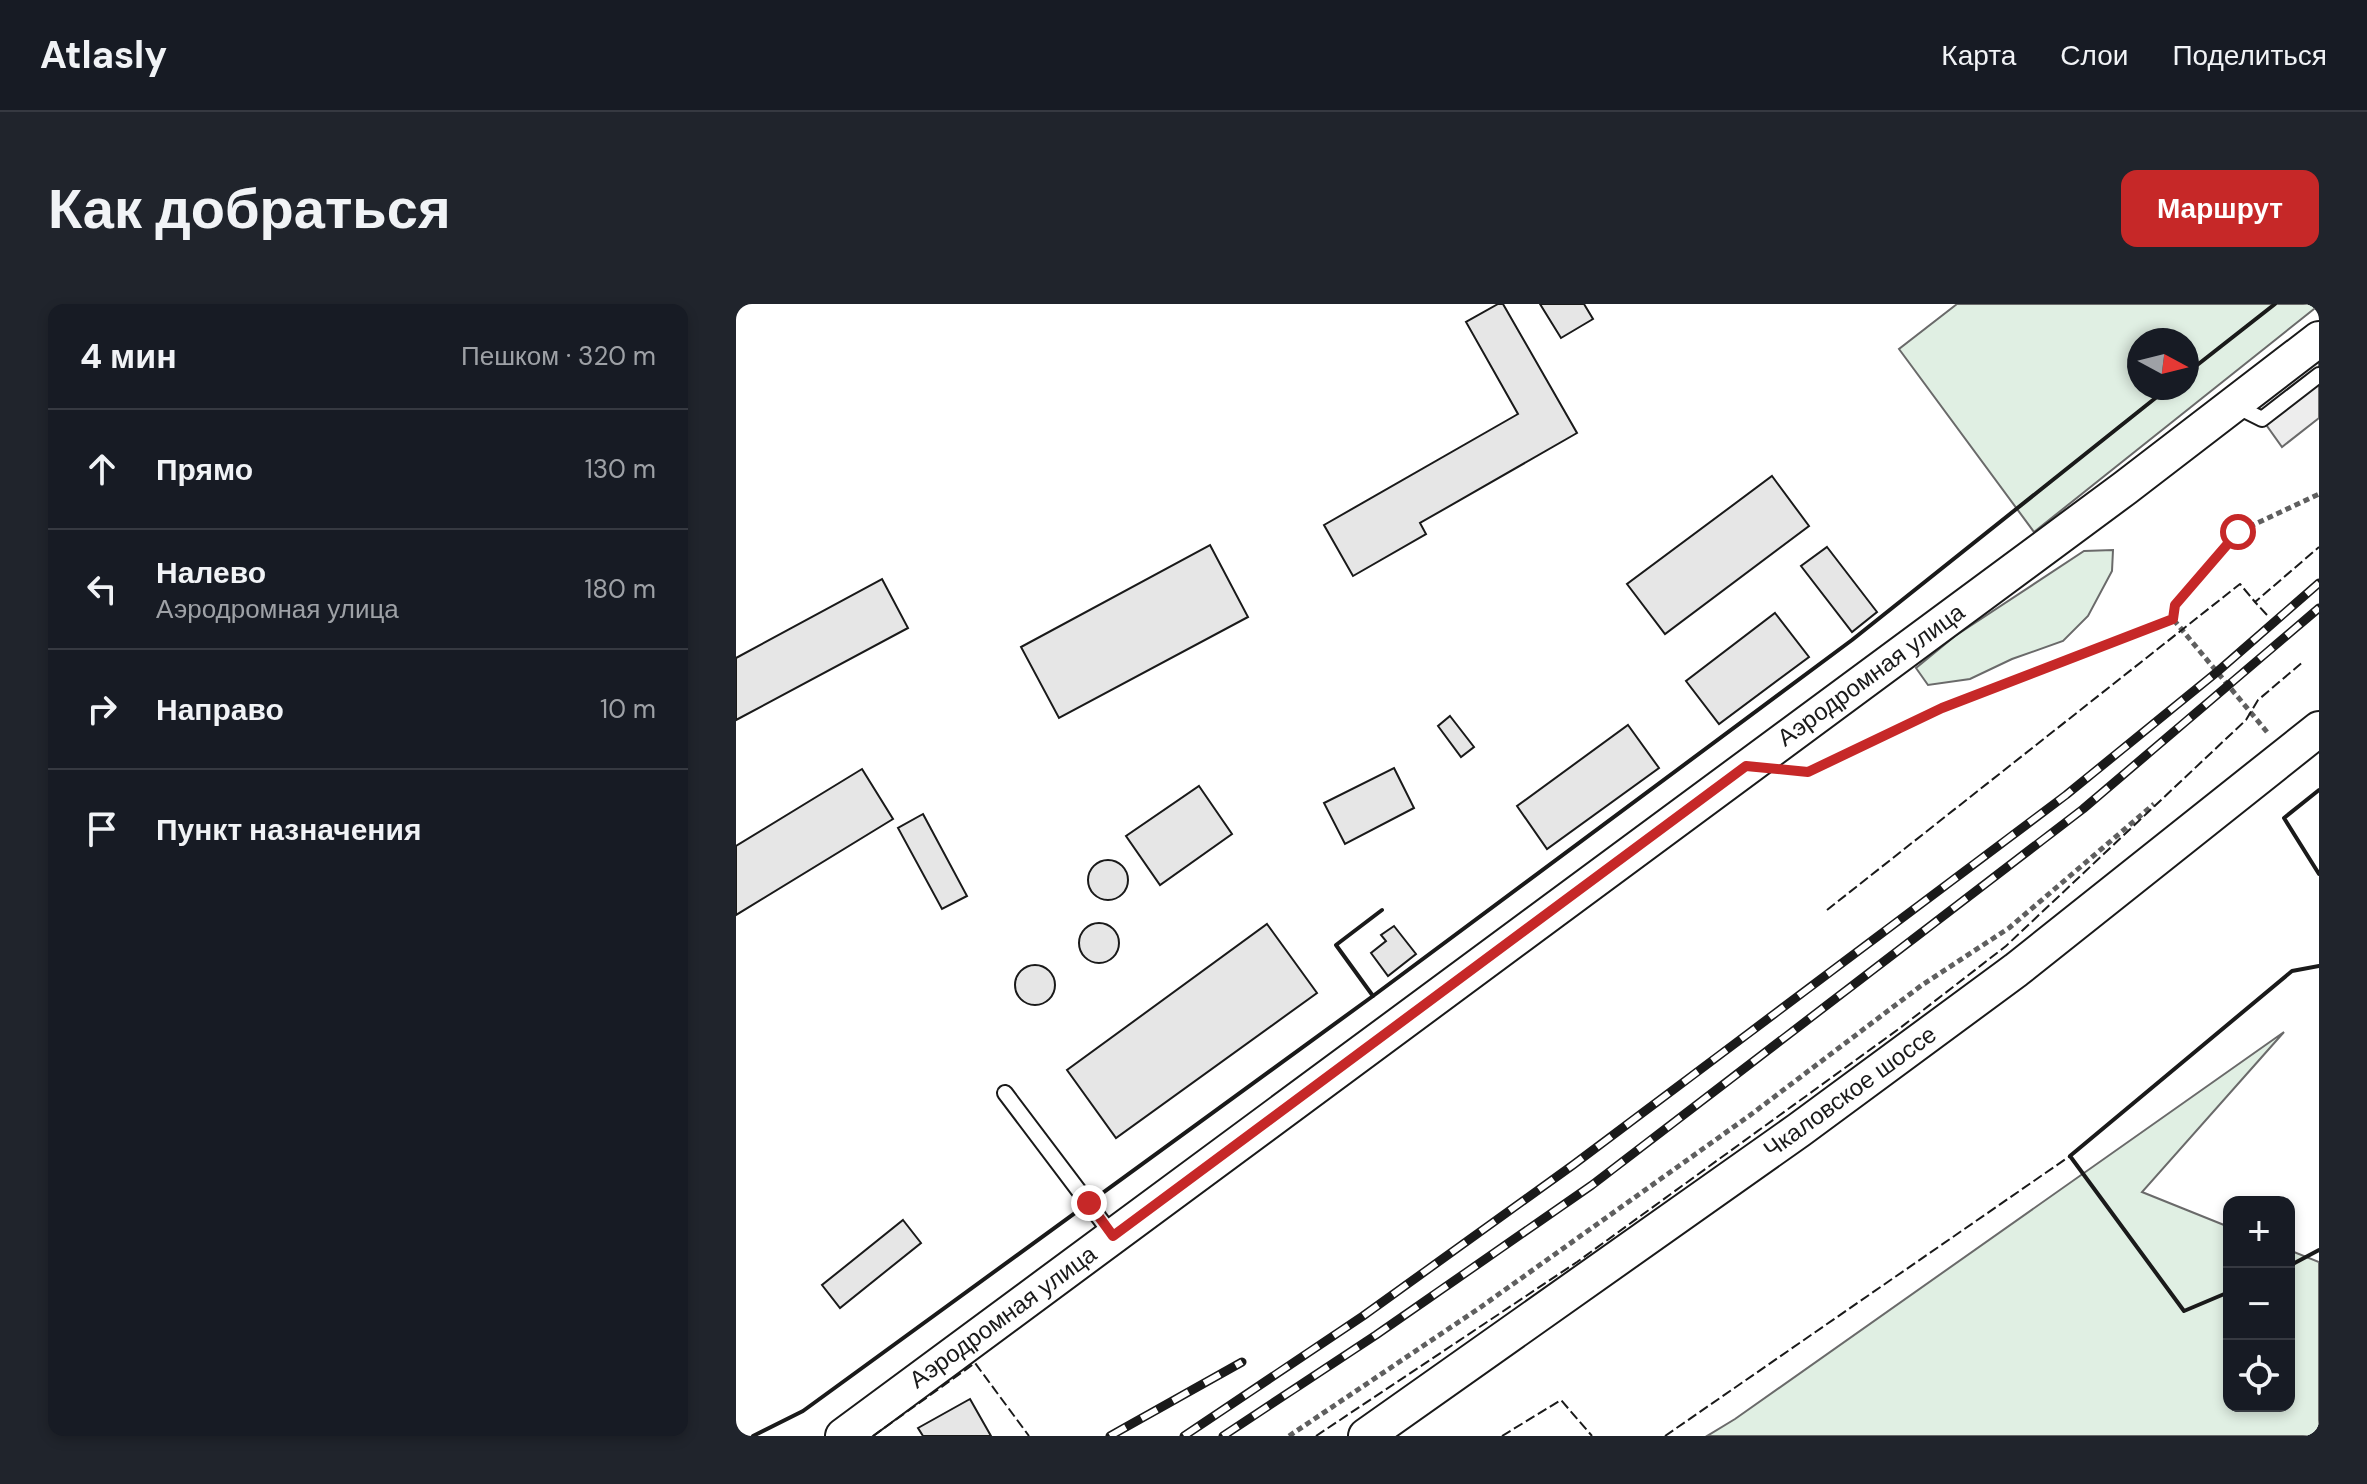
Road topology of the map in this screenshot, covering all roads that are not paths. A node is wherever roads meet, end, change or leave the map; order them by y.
1 (2319, 339) edge
2 (2319, 375) edge
3 (2233, 405) junction
4 (2319, 729) edge
5 (1005, 1093) dead end
6 (1113, 1236) junction
7 (843, 1436) edge
8 (1366, 1436) edge

1 - 3 street, Аэродромная улица
2 - 3 lane
3 - 6 street, Аэродромная улица
4 - 8 street, Чкаловское шоссе
5 - 6 lane
6 - 7 street, Аэродромная улица

